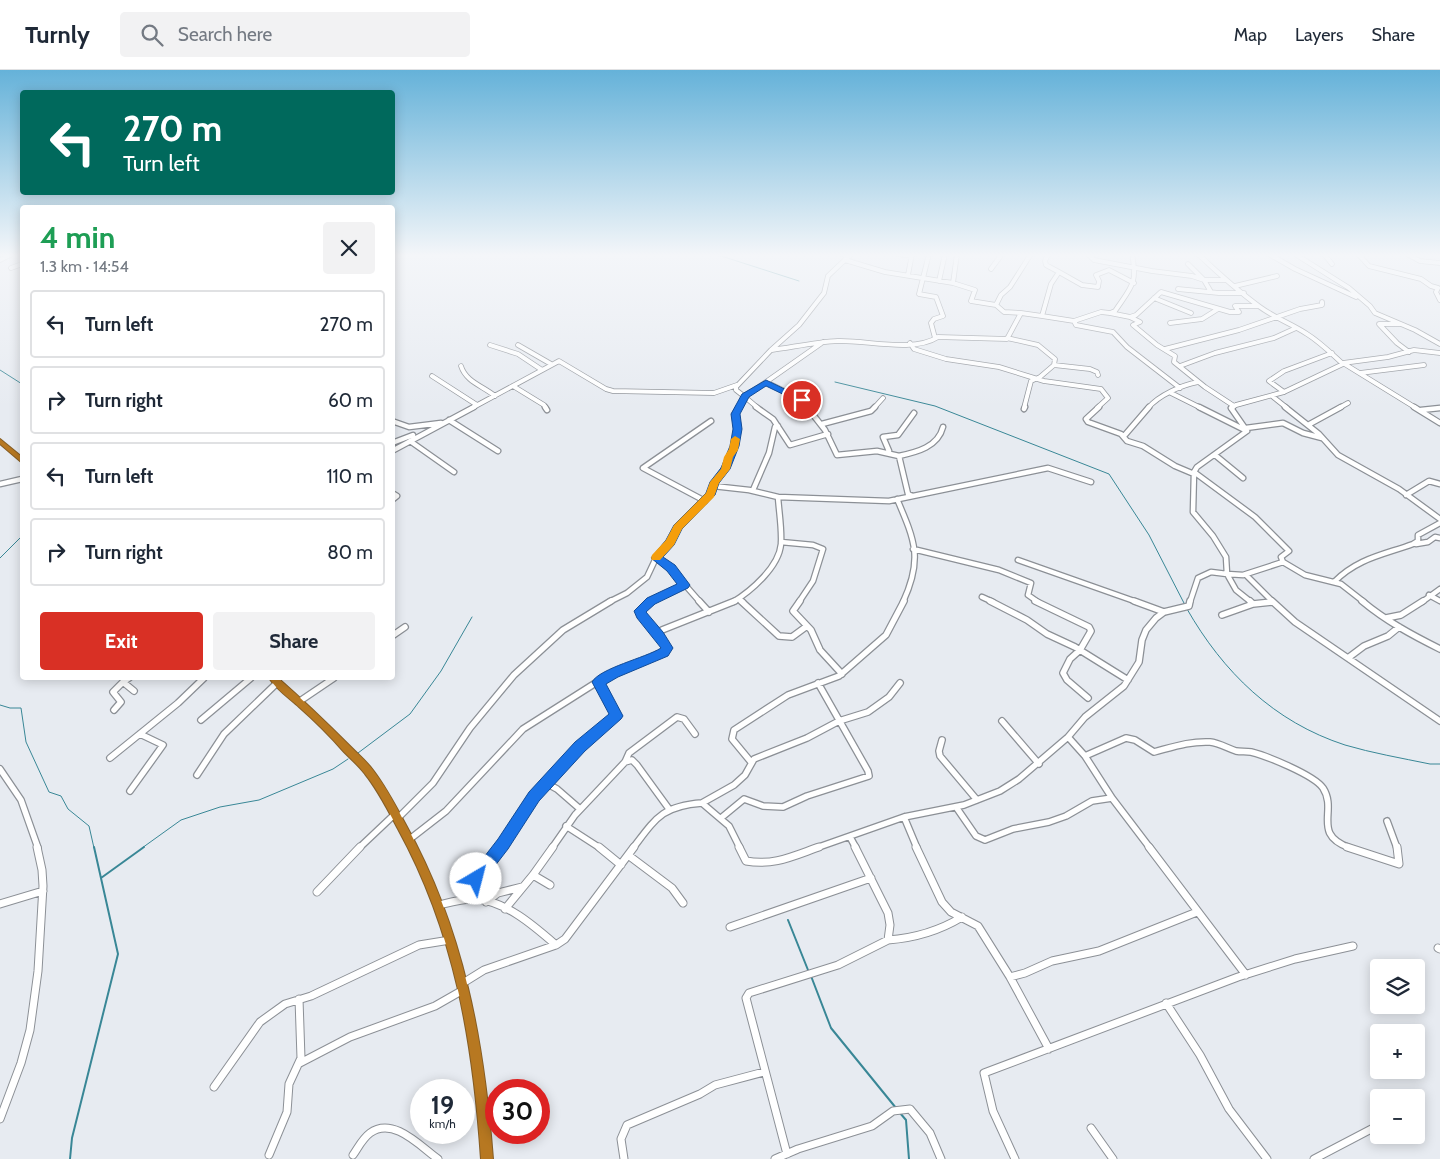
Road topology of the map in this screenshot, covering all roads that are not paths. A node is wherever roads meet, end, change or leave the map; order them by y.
1 (815, 305) edge
2 (940, 305) edge
3 (996, 305) edge
4 (1045, 305) edge
5 (1119, 305) edge
6 (1147, 305) edge
7 (1172, 305) edge
8 (1202, 305) edge
9 (1322, 305) edge
10 (1368, 305) edge
11 (1258, 306) joint
12 (1218, 310) junction
13 (1191, 312) dead end
14 (1021, 313) junction
15 (1110, 313) junction
16 (1042, 316) junction
17 (1130, 317) junction
18 (1274, 317) junction
19 (1074, 321) junction
20 (1170, 323) dead end
21 (1402, 324) junction
22 (1296, 328) junction
23 (935, 338) junction
24 (1008, 338) junction
25 (824, 342) junction
26 (910, 343) junction
27 (1440, 344) edge
28 (490, 345) dead end
29 (518, 345) dead end
30 (1165, 349) junction
31 (771, 350) junction
32 (1409, 352) junction
33 (1440, 353) edge
34 (1332, 354) junction
35 (1343, 363) junction
36 (551, 364) junction
37 (1054, 365) junction
38 (1424, 365) dead end
39 (461, 366) dead end
40 (1180, 366) junction
41 (542, 370) junction
42 (1360, 373) junction
43 (1098, 375) dead end
44 (432, 376) dead end
45 (1034, 379) junction
46 (766, 382) junction
47 (1198, 382) junction
48 (737, 385) junction
49 (513, 386) junction
50 (1180, 388) junction
51 (1284, 392) junction
52 (1171, 393) junction
53 (495, 396) junction
54 (745, 396) junction
55 (1272, 396) junction
56 (882, 398) dead end
57 (1348, 403) dead end
58 (477, 405) junction
59 (1234, 406) junction
60 (1440, 408) edge
61 (1024, 409) dead end
62 (547, 410) dead end
63 (1421, 410) junction
64 (914, 413) dead end
65 (711, 421) dead end
66 (395, 422) edge
67 (447, 422) junction
68 (1440, 423) edge
69 (822, 424) junction
70 (1308, 425) junction
71 (778, 426) junction
72 (409, 427) junction
73 (943, 427) dead end
74 (1247, 430) junction
75 (828, 434) junction
76 (1124, 436) junction
77 (1322, 438) junction
78 (413, 439) junction
79 (0, 441) edge
80 (395, 442) edge
81 (395, 449) edge
82 (498, 451) dead end
83 (889, 451) junction
84 (1215, 455) junction
85 (899, 456) junction
86 (20, 458) edge
87 (454, 472) dead end
88 (1194, 473) junction
89 (1243, 478) dead end
90 (20, 479) edge
91 (1091, 482) dead end
92 (0, 484) edge
93 (1440, 484) edge
94 (713, 486) junction
95 (753, 490) junction
96 (1406, 495) junction
97 (913, 496) junction
98 (778, 497) junction
99 (897, 499) junction
100 (705, 501) junction
101 (1440, 521) edge
102 (1440, 538) edge
103 (781, 542) junction
104 (1413, 544) junction
105 (913, 549) junction
106 (656, 558) junction
107 (1018, 560) dead end
108 (1283, 562) junction
109 (1227, 574) junction
110 (1246, 575) junction
111 (1334, 582) junction
112 (684, 585) junction
113 (1440, 588) edge
114 (1429, 595) junction
115 (982, 597) dead end
116 (739, 599) junction
117 (1440, 601) edge
118 (1272, 602) junction
119 (1253, 604) junction
120 (709, 612) junction
121 (1164, 612) junction
122 (1222, 615) dead end
123 (1383, 617) junction
124 (807, 626) junction
125 (406, 627) dead end
126 (1399, 628) junction
127 (395, 634) edge
128 (659, 635) junction
129 (1440, 649) edge
130 (1080, 650) junction
131 (1348, 658) junction
132 (842, 674) junction
133 (126, 680) edge
134 (202, 680) edge
135 (249, 680) edge
136 (276, 680) edge
137 (331, 680) edge
138 (1128, 680) junction
139 (124, 682) junction
140 (598, 682) junction
141 (900, 683) dead end
142 (818, 684) junction
143 (134, 691) dead end
144 (1088, 698) dead end
145 (300, 701) junction
146 (114, 710) dead end
147 (201, 720) dead end
148 (838, 721) junction
149 (1002, 721) dead end
150 (1440, 721) edge
151 (140, 734) junction
152 (695, 734) dead end
153 (1068, 737) junction
154 (942, 740) dead end
155 (1085, 756) junction
156 (110, 758) dead end
157 (625, 762) junction
158 (751, 762) junction
159 (1039, 764) junction
160 (0, 769) edge
161 (196, 775) dead end
162 (546, 784) junction
163 (130, 791) dead end
164 (1112, 798) junction
165 (977, 800) junction
166 (702, 803) junction
167 (956, 807) junction
168 (580, 809) junction
169 (669, 809) junction
170 (396, 816) junction
171 (904, 817) junction
172 (721, 818) junction
173 (1387, 821) dead end
174 (566, 826) junction
175 (850, 837) junction
176 (410, 839) junction
177 (628, 854) junction
178 (621, 865) junction
179 (533, 875) junction
180 (871, 878) junction
181 (550, 885) dead end
182 (523, 887) junction
183 (507, 890) junction
184 (43, 891) junction
185 (317, 892) dead end
186 (466, 899) junction
187 (512, 900) junction
188 (486, 902) junction
189 (683, 903) dead end
190 (0, 904) edge
191 (439, 905) junction
192 (505, 909) junction
193 (1197, 912) junction
194 (962, 917) junction
195 (730, 927) dead end
196 (450, 940) junction
197 (888, 940) junction
198 (556, 944) junction
199 (1353, 946) dead end
200 (1246, 975) junction
201 (1010, 977) junction
202 (463, 986) junction
203 (299, 998) junction
204 (1166, 1003) junction
205 (1049, 1049) junction
206 (300, 1063) junction
207 (764, 1072) junction
208 (214, 1087) dead end
209 (1, 1116) edge
210 (1091, 1128) dead end
211 (1370, 1131) edge
212 (787, 1154) junction
213 (268, 1155) dead end
214 (353, 1155) dead end
215 (438, 1159) edge
216 (487, 1159) edge
217 (624, 1159) edge
218 (775, 1159) edge
219 (941, 1159) edge
220 (1014, 1159) edge
221 (1113, 1159) edge
222 (1267, 1159) edge
223 (1314, 1159) edge

1 - 31 street
2 - 23 street
3 - 14 street
4 - 16 street
5 - 15 street
6 - 17 street
7 - 13 street
8 - 12 street
9 - 18 street
10 - 21 street
11 - 12 street
11 - 18 street
12 - 20 street
14 - 16 street
14 - 24 street
15 - 17 street
15 - 19 street
16 - 19 street
17 - 30 street
18 - 22 street
18 - 30 street
19 - 50 street
21 - 27 street
21 - 32 street
22 - 34 street
22 - 40 street
23 - 24 street
23 - 26 street
24 - 37 street
25 - 26 street
25 - 31 street
25 - 46 street
26 - 45 street
28 - 41 street
29 - 36 street
30 - 40 street
31 - 48 street
32 - 33 street
32 - 35 street
34 - 35 street
34 - 51 street
35 - 42 street
35 - 51 street
36 - 41 street
36 - 48 street
37 - 43 street
37 - 45 street
38 - 42 street
39 - 53 street
40 - 47 street
41 - 49 street
42 - 63 street
44 - 58 street
45 - 61 street
45 - 76 street
46 - 54 street
46 - 69 street
47 - 50 street
47 - 59 street
48 - 54 street
49 - 53 street
49 - 62 street
50 - 52 street
51 - 55 street
52 - 74 street
52 - 76 street
53 - 58 street
54 - 71 street
54 - 94 street
55 - 59 street
55 - 70 street
56 - 69 street
57 - 70 street
58 - 67 street
59 - 74 street
60 - 63 street
63 - 68 street
64 - 83 street
65 - 100 street
66 - 72 street
67 - 72 street
67 - 78 street
67 - 82 street
69 - 75 street
70 - 77 street
71 - 75 street
71 - 95 street
72 - 78 street
73 - 85 street
74 - 77 street
74 - 84 street
75 - 83 street
76 - 88 street
77 - 96 street
78 - 80 street
78 - 81 street
78 - 87 street
79 - 86 highway
83 - 85 street
84 - 88 street
84 - 89 street
85 - 97 street
88 - 108 street
88 - 109 street
90 - 92 street
91 - 97 street
93 - 96 street
94 - 95 street
94 - 100 street
95 - 98 street
96 - 101 street
97 - 99 street
98 - 99 street
98 - 103 street
99 - 105 street
100 - 106 street
101 - 104 street
102 - 104 street
103 - 116 street
103 - 124 street
104 - 111 street
105 - 130 street
105 - 132 street
106 - 112 street
106 - 170 street
107 - 121 street
108 - 110 street
108 - 111 street
109 - 110 street
109 - 119 street
109 - 121 street
110 - 118 street
111 - 123 street
112 - 120 street
112 - 128 street
113 - 114 street
114 - 117 street
114 - 123 street
115 - 130 street
116 - 120 street
116 - 124 street
118 - 119 street
118 - 131 street
119 - 122 street
120 - 128 street
121 - 138 street
123 - 126 street
124 - 132 street
125 - 127 street
126 - 129 street
126 - 131 street
128 - 140 street
130 - 138 street
130 - 144 street
131 - 150 street
132 - 142 street
133 - 139 street
134 - 151 street
135 - 147 street
136 - 145 highway
136 - 161 street
137 - 145 street
138 - 153 street
139 - 143 street
139 - 146 street
140 - 162 street
140 - 176 street
141 - 148 street
142 - 148 street
142 - 158 street
145 - 170 highway
148 - 158 street
148 - 172 street
149 - 159 street
151 - 156 street
151 - 163 street
152 - 157 street
153 - 155 street
153 - 159 street
154 - 165 street
155 - 164 street
155 - 173 street
157 - 168 street
157 - 169 street
158 - 166 street
159 - 165 street
160 - 184 street
162 - 168 street
162 - 186 street
164 - 167 street
164 - 193 street
165 - 167 street
166 - 169 street
166 - 172 street
167 - 171 street
168 - 174 street
169 - 177 street
170 - 176 highway
170 - 185 street
171 - 175 street
171 - 194 street
172 - 175 street
174 - 178 street
174 - 179 street
175 - 180 street
176 - 191 highway
177 - 178 street
177 - 189 street
178 - 198 street
179 - 181 street
179 - 182 street
180 - 195 street
180 - 197 street
182 - 183 street
182 - 187 street
183 - 187 street
183 - 188 street
184 - 190 street
184 - 209 street
186 - 188 street
186 - 191 street
187 - 192 street
188 - 192 street
191 - 196 highway
192 - 198 street
193 - 200 street
193 - 201 street
194 - 197 street
194 - 201 street
196 - 202 highway
196 - 203 street
197 - 207 street
198 - 202 street
199 - 200 street
200 - 204 street
201 - 205 street
202 - 206 street
202 - 216 highway
203 - 206 street
203 - 208 street
204 - 205 street
204 - 222 street
205 - 220 street
206 - 213 street
207 - 212 street
207 - 217 street
210 - 221 street
211 - 223 street
212 - 218 street
212 - 219 street
214 - 215 street

